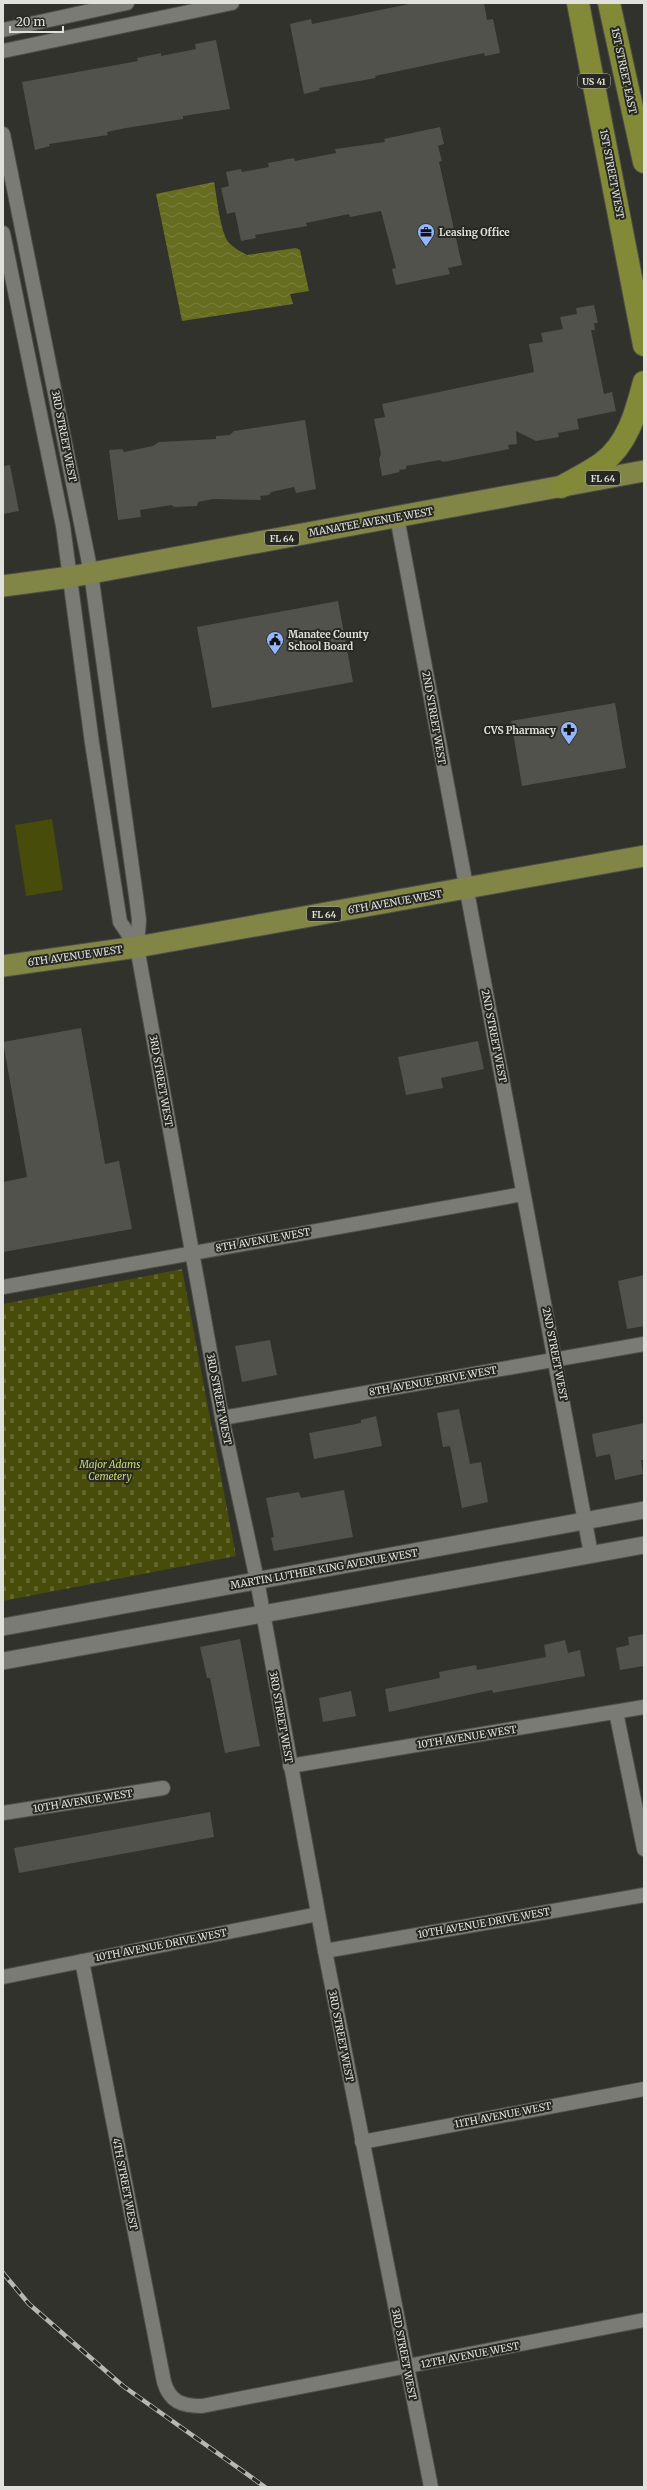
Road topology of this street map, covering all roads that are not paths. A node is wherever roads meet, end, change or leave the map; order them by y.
1 (127, 3) edge
2 (232, 3) edge
3 (578, 3) edge
4 (610, 3) edge
5 (3, 30) edge
6 (3, 51) edge
7 (3, 134) edge
8 (644, 162) edge
9 (3, 233) edge
10 (644, 345) edge
11 (644, 382) edge
12 (644, 471) edge
13 (561, 486) junction
14 (398, 517) junction
15 (91, 573) junction
16 (70, 577) junction
17 (3, 586) edge
18 (114, 739) junction
19 (92, 743) junction
20 (644, 856) edge
21 (466, 890) junction
22 (136, 947) junction
23 (3, 966) edge
24 (523, 1194) junction
25 (192, 1252) junction
26 (3, 1287) edge
27 (644, 1344) edge
28 (556, 1360) junction
29 (222, 1418) junction
30 (644, 1510) edge
31 (585, 1522) junction
32 (644, 1545) edge
33 (591, 1554) junction
34 (257, 1580) junction
35 (262, 1614) junction
36 (3, 1627) edge
37 (3, 1660) edge
38 (644, 1707) edge
39 (616, 1712) junction
40 (290, 1766) junction
41 (163, 1788) dead end
42 (3, 1813) edge
43 (644, 1849) edge
44 (644, 1895) edge
45 (318, 1914) junction
46 (325, 1951) junction
47 (82, 1961) junction
48 (3, 1977) edge
49 (644, 2089) edge
50 (362, 2142) junction
51 (644, 2320) edge
52 (407, 2368) junction
53 (178, 2403) joint
54 (430, 2487) edge

1 - 5 street
2 - 6 street
3 - 10 highway, 1ST STREET WEST / US 41
4 - 8 highway, 1ST STREET EAST / US 41
7 - 15 street, 3RD STREET WEST
9 - 16 street, 3RD STREET WEST
11 - 13 highway
12 - 13 main road, MANATEE AVENUE WEST / FL 64
13 - 14 main road, MANATEE AVENUE WEST / FL 64
14 - 15 main road, MANATEE AVENUE WEST / FL 64
14 - 21 street, 2ND STREET WEST
15 - 16 main road, MANATEE AVENUE WEST / FL 64
15 - 18 street, 3RD STREET WEST
16 - 17 main road, MANATEE AVENUE WEST / FL 64
16 - 19 street, 3RD STREET WEST
18 - 19 street
18 - 22 street, 3RD STREET WEST
19 - 22 street, 3RD STREET WEST
20 - 21 main road, 6TH AVENUE WEST / FL 64
21 - 22 main road, 6TH AVENUE WEST / FL 64
21 - 24 street, 2ND STREET WEST
22 - 23 main road, 6TH AVENUE WEST / FL 64
22 - 25 street, 3RD STREET WEST
24 - 25 street, 8TH AVENUE WEST
24 - 28 street, 2ND STREET WEST
25 - 26 street, 8TH AVENUE WEST
25 - 29 street, 3RD STREET WEST
27 - 28 street, 8TH AVENUE DRIVE WEST
28 - 29 street, 8TH AVENUE DRIVE WEST
28 - 31 street, 2ND STREET WEST
29 - 34 street, 3RD STREET WEST
30 - 31 street, MARTIN LUTHER KING AVENUE WEST
31 - 33 street, 2ND STREET WEST
31 - 34 street, MARTIN LUTHER KING AVENUE WEST
32 - 33 street
33 - 35 street
34 - 35 street, 3RD STREET WEST
34 - 36 street, MARTIN LUTHER KING AVENUE WEST
35 - 37 street
35 - 40 street, 3RD STREET WEST
38 - 39 street, 10TH AVENUE WEST
39 - 40 street, 10TH AVENUE WEST
39 - 43 street
40 - 45 street, 3RD STREET WEST
41 - 42 street, 10TH AVENUE WEST
44 - 46 street, 10TH AVENUE DRIVE WEST
45 - 46 street, 3RD STREET WEST
45 - 47 street, 10TH AVENUE DRIVE WEST
46 - 50 street, 3RD STREET WEST
47 - 48 street, 10TH AVENUE DRIVE WEST
47 - 53 street, 4TH STREET WEST
49 - 50 street, 11TH AVENUE WEST
50 - 52 street, 3RD STREET WEST
51 - 52 street, 12TH AVENUE WEST
52 - 53 street, 12TH AVENUE WEST
52 - 54 street, 3RD STREET WEST

